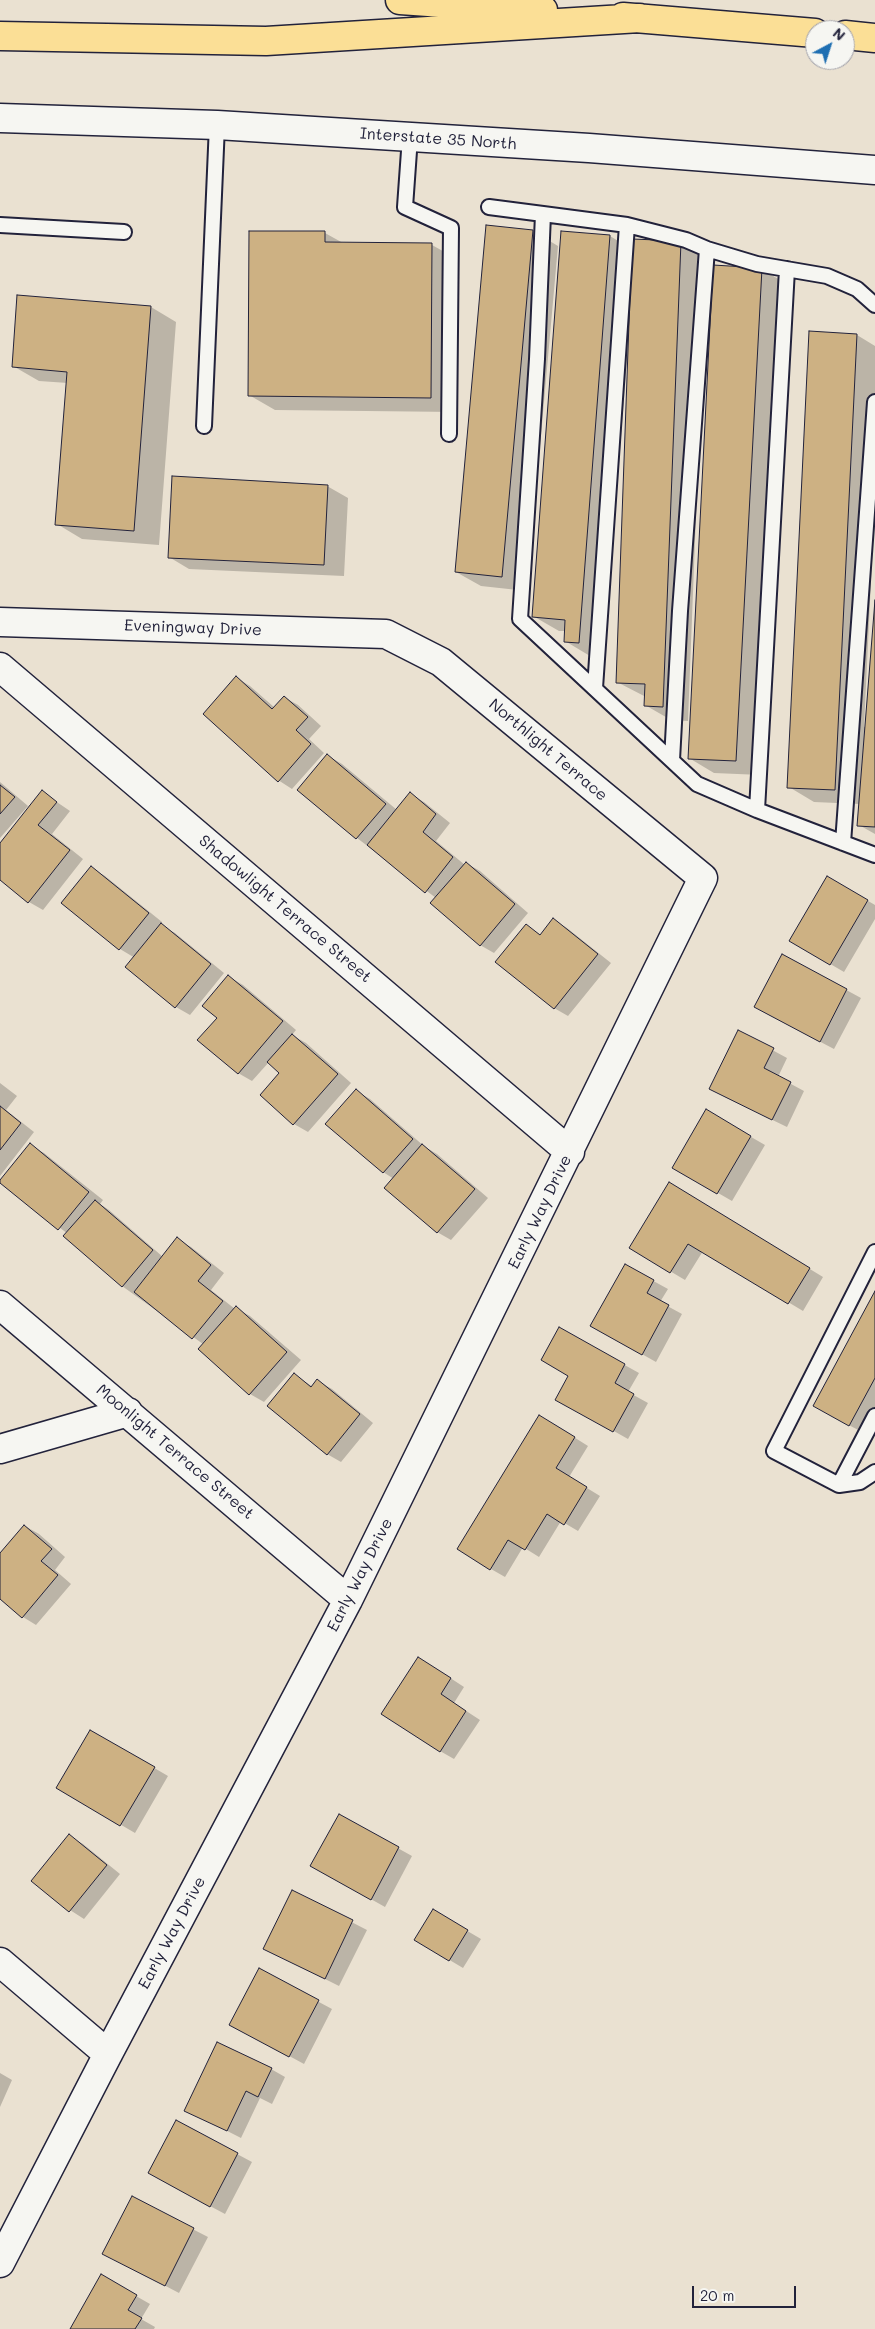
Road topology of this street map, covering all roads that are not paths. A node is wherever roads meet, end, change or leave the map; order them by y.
1 (400, 0) edge
2 (640, 18) junction
3 (805, 32) edge
4 (0, 36) edge
5 (0, 118) edge
6 (217, 125) junction
7 (410, 137) junction
8 (875, 170) edge
9 (489, 207) dead end
10 (543, 214) junction
11 (0, 224) edge
12 (627, 225) junction
13 (124, 232) dead end
14 (707, 249) junction
15 (787, 269) junction
16 (875, 305) edge
17 (875, 402) edge
18 (204, 426) dead end
19 (449, 434) dead end
20 (0, 622) edge
21 (386, 634) joint
22 (0, 667) edge
23 (595, 688) junction
24 (672, 760) junction
25 (757, 810) junction
26 (843, 843) junction
27 (875, 855) edge
28 (703, 878) joint
29 (570, 1152) junction
30 (875, 1252) edge
31 (0, 1305) edge
32 (128, 1412) junction
33 (875, 1416) edge
34 (0, 1449) edge
35 (875, 1472) edge
36 (839, 1485) junction
37 (348, 1600) junction
38 (0, 1962) edge
39 (108, 2054) junction
40 (0, 2263) edge

1 - 2 highway
2 - 3 highway
2 - 4 highway
5 - 6 street, Interstate 35 North
6 - 7 street, Interstate 35 North
6 - 18 lane
7 - 8 street, Interstate 35 North
7 - 19 lane
9 - 10 lane
10 - 12 lane
10 - 23 lane
11 - 13 lane
12 - 14 lane
12 - 23 lane
14 - 15 lane
14 - 24 lane
15 - 16 lane
15 - 25 lane
17 - 26 lane
20 - 21 street, Eveningway Drive
21 - 28 street, Northlight Terrace
22 - 29 street, Shadowlight Terrace Street
23 - 24 lane
24 - 25 lane
25 - 26 lane
26 - 27 lane
28 - 29 street, Early Way Drive
29 - 37 street, Early Way Drive
30 - 36 lane
31 - 32 street, Moonlight Terrace Street
32 - 34 street
32 - 37 street, Moonlight Terrace Street
33 - 36 lane
35 - 36 lane
37 - 39 street, Early Way Drive
38 - 39 street
39 - 40 street, Early Way Drive

